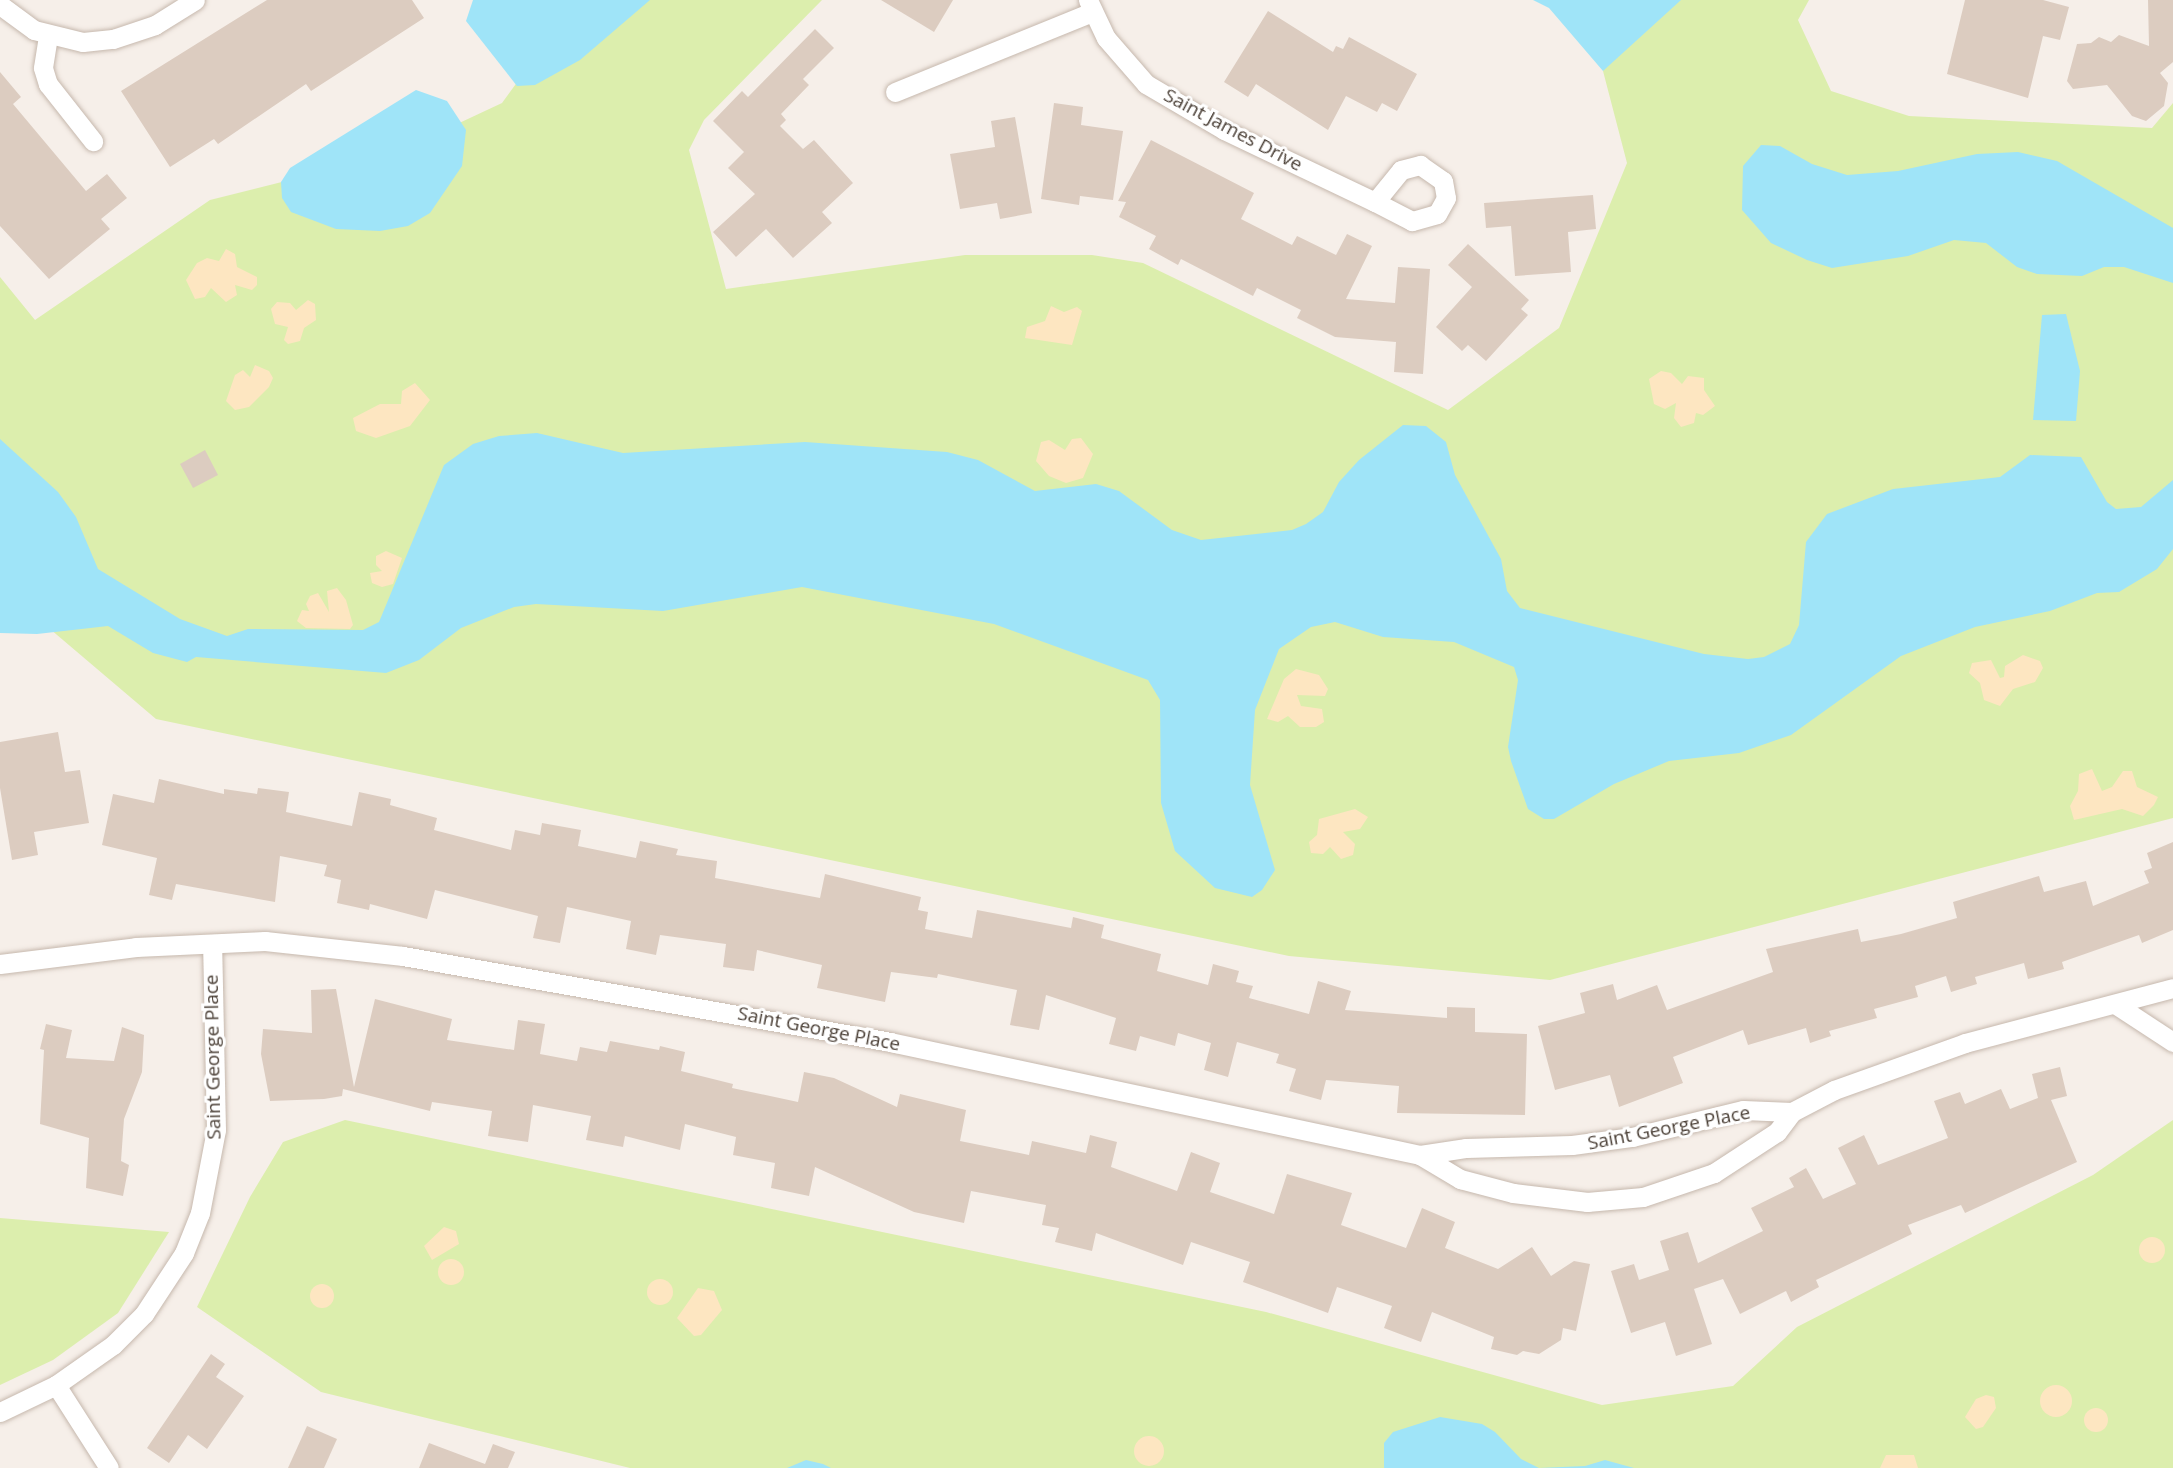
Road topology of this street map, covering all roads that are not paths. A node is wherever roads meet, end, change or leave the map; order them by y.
1 (195, 0) edge
2 (0, 5) edge
3 (1090, 6) edge
4 (48, 36) junction
5 (895, 92) dead end
6 (93, 141) dead end
7 (1375, 202) dead end
8 (212, 944) junction
9 (0, 964) edge
10 (2173, 988) edge
11 (2118, 1006) junction
12 (2173, 1042) edge
13 (1791, 1112) junction
14 (1420, 1155) junction
15 (56, 1385) junction
16 (0, 1412) edge
17 (109, 1468) edge

1 - 4 street
2 - 4 street
3 - 5 street
3 - 7 street, Saint James Drive
4 - 6 street
8 - 9 street, Saint George Place
8 - 14 street, Saint George Place
8 - 15 street, Saint George Place
10 - 11 street, Saint George Place
11 - 12 street
11 - 13 street, Saint George Place
13 - 14 street, Saint George Place
13 - 14 street, Saint George Place
15 - 16 street, Saint George Place
15 - 17 street

